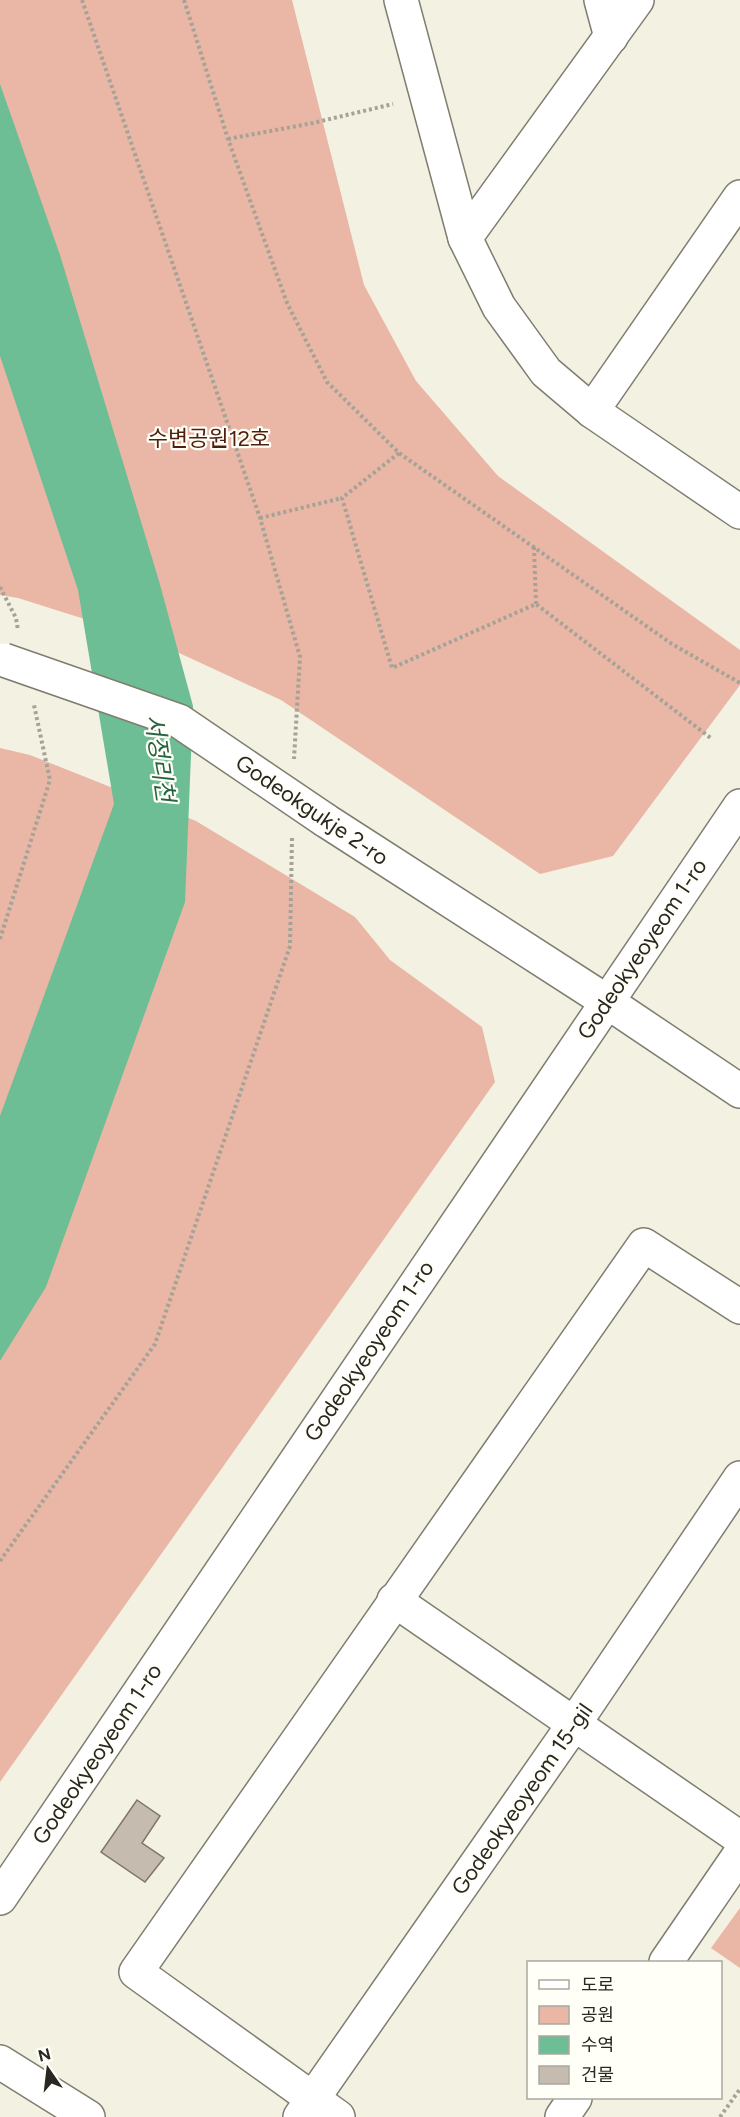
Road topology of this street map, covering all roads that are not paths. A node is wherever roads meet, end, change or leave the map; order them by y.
1 (401, 0) edge
2 (601, 0) edge
3 (637, 0) edge
4 (611, 37) junction
5 (740, 196) edge
6 (465, 238) junction
7 (592, 411) junction
8 (740, 512) edge
9 (8, 653) edge
10 (740, 806) edge
11 (606, 1001) junction
12 (740, 1091) edge
13 (740, 1307) edge
14 (740, 1478) edge
15 (394, 1600) junction
16 (574, 1724) junction
17 (740, 1838) edge
18 (740, 1854) edge
19 (0, 1898) edge
20 (667, 1961) edge
21 (0, 2062) edge
22 (574, 2099) edge
23 (317, 2111) edge
24 (88, 2117) edge
25 (562, 2117) edge

1 - 6 street
2 - 4 street
3 - 4 street
4 - 6 street
5 - 7 street
6 - 7 street
7 - 8 street
9 - 11 street, Godeokgukje 2-ro, bridge
10 - 11 street, Godeokyeoyeom 1-ro
11 - 12 street, Godeokgukje 2-ro
11 - 19 street, Godeokyeoyeom 1-ro
13 - 15 street
14 - 16 street, Godeokyeoyeom 15-gil
15 - 16 street
15 - 23 street
16 - 17 street
16 - 23 street, Godeokyeoyeom 15-gil
18 - 20 street
21 - 24 street
22 - 25 street

